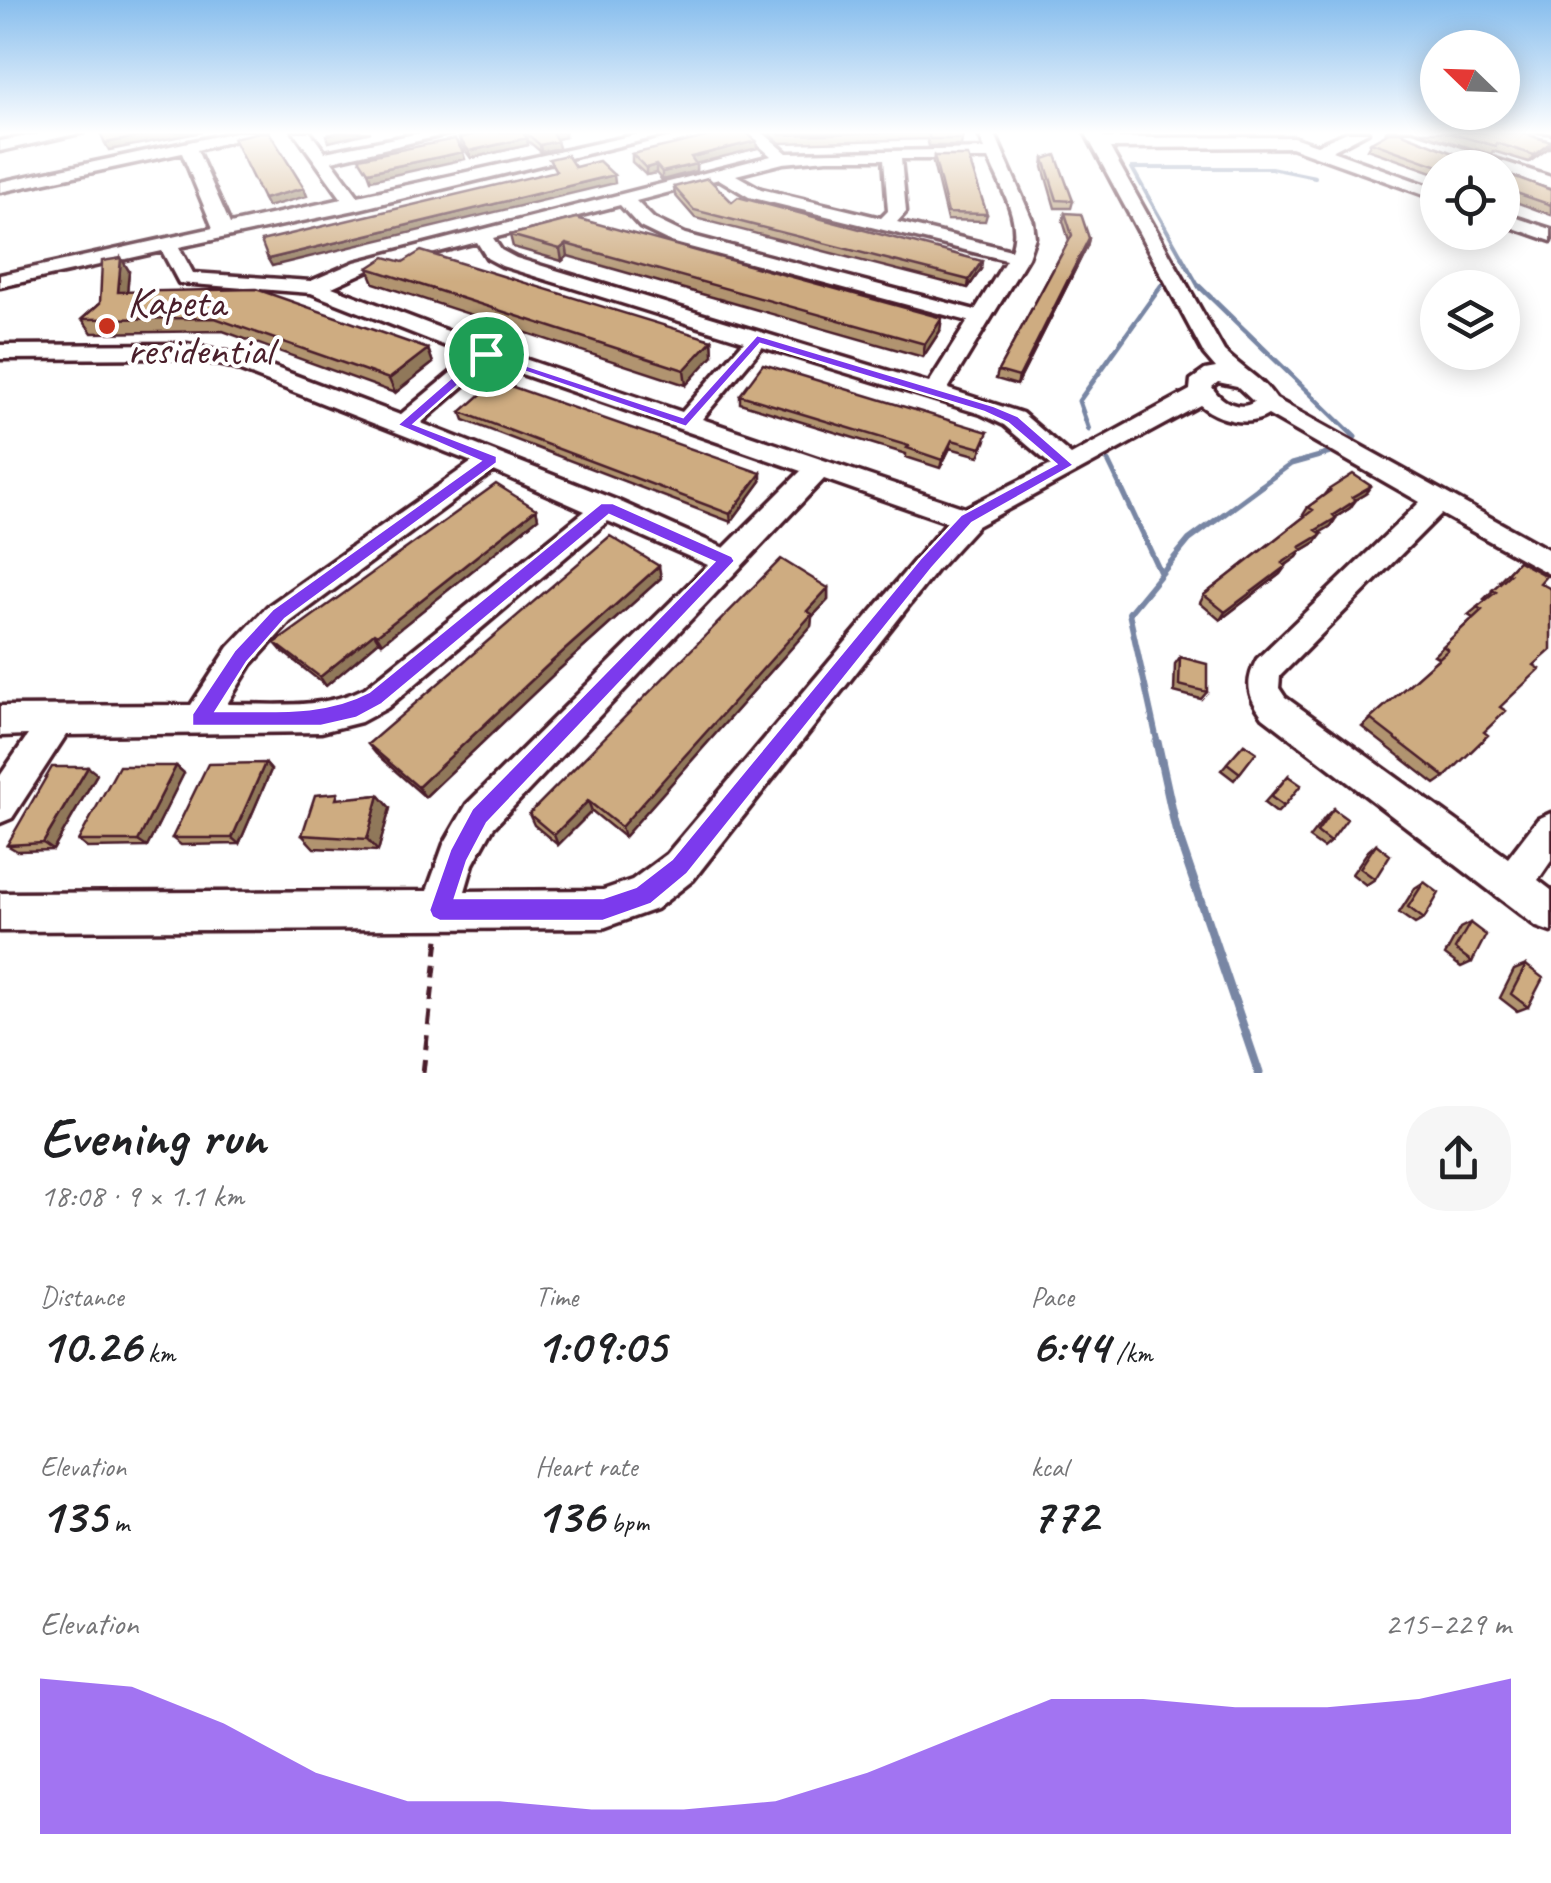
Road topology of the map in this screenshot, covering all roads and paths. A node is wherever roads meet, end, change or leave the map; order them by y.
1 (203, 182) edge
2 (339, 182) edge
3 (450, 182) edge
4 (695, 182) edge
5 (736, 182) edge
6 (895, 182) edge
7 (1006, 182) edge
8 (1116, 182) edge
9 (624, 199) junction
10 (355, 204) junction
11 (885, 224) junction
12 (1520, 224) edge
13 (226, 233) junction
14 (482, 235) junction
15 (1551, 235) edge
16 (169, 246) junction
17 (1018, 257) junction
18 (0, 281) edge
19 (314, 287) junction
20 (980, 318) junction
21 (757, 339) junction
22 (0, 352) edge
23 (486, 354) junction
24 (1209, 382) junction
25 (934, 393) junction
26 (1260, 409) junction
27 (686, 423) junction
28 (404, 425) junction
29 (492, 460) junction
30 (1067, 465) junction
31 (821, 467) junction
32 (1438, 501) junction
33 (607, 508) junction
34 (967, 519) junction
35 (726, 561) junction
36 (1551, 564) edge
37 (199, 720) junction
38 (57, 721) junction
39 (0, 722) edge
40 (0, 806) edge
41 (1551, 831) edge
42 (1512, 884) junction
43 (440, 910) junction
44 (0, 912) edge
45 (1551, 913) edge
46 (423, 1073) edge

1 - 13 street
2 - 10 street
3 - 10 street
4 - 9 street
5 - 11 street
6 - 11 street
7 - 17 street
8 - 24 street
9 - 14 street
9 - 20 street
10 - 13 street
11 - 17 street
12 - 15 street
13 - 16 street
14 - 19 street
14 - 21 street
16 - 18 street
16 - 19 street
17 - 20 street
19 - 23 street
20 - 25 street
21 - 25 street
21 - 27 street
22 - 28 street
23 - 27 street
23 - 28 street
24 - 26 street
24 - 26 street
24 - 30 street
25 - 30 street
26 - 32 street
27 - 31 street
28 - 29 street
29 - 33 street
29 - 37 street
30 - 34 street
31 - 34 street
31 - 35 street
32 - 36 street
32 - 42 street
33 - 35 street
33 - 37 street
34 - 43 street
35 - 43 street
37 - 38 street
38 - 39 street
38 - 40 street
41 - 42 street
42 - 45 street
43 - 44 street
43 - 46 path

